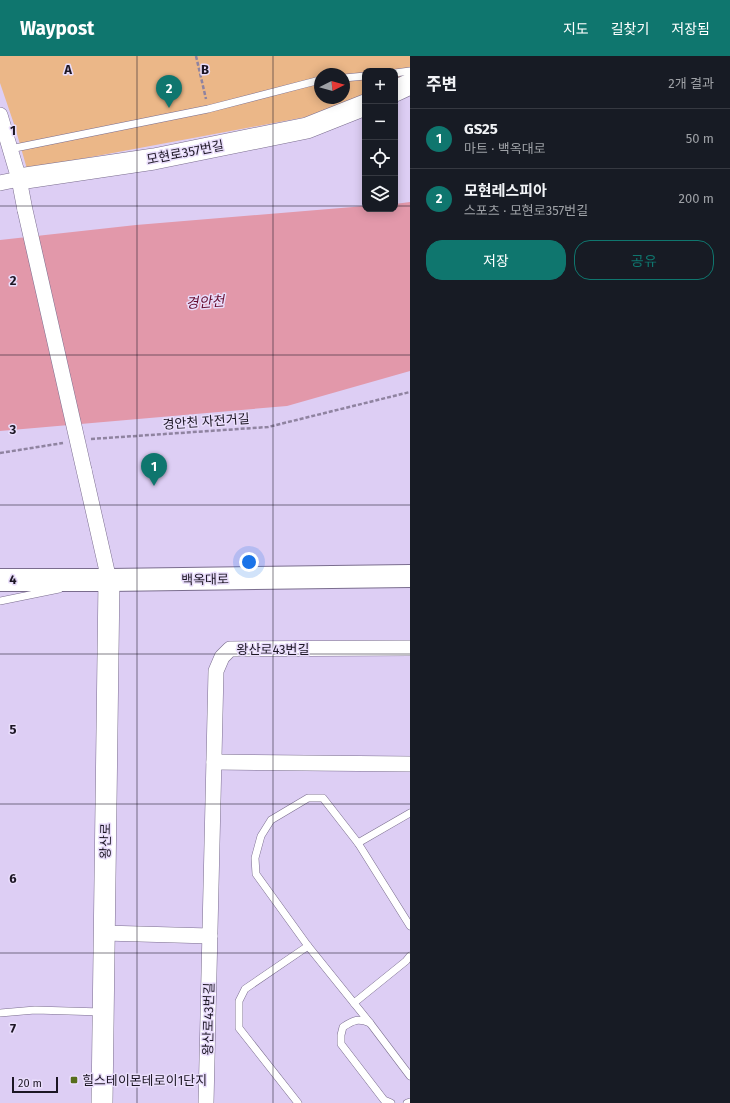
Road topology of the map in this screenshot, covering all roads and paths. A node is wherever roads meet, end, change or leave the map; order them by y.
1 (196, 56) edge
2 (410, 71) edge
3 (398, 73) edge
4 (362, 76) edge
5 (350, 77) edge
6 (314, 82) edge
7 (410, 84) edge
8 (398, 90) edge
9 (362, 106) edge
10 (208, 109) junction
11 (0, 114) edge
12 (10, 149) junction
13 (10, 181) edge
14 (410, 392) edge
15 (88, 440) dead end
16 (66, 443) dead end
17 (0, 453) edge
18 (410, 576) edge
19 (0, 580) edge
20 (109, 580) junction
21 (0, 601) edge
22 (410, 648) edge
23 (214, 762) junction
24 (410, 764) edge
25 (410, 813) edge
26 (358, 843) junction
27 (410, 926) edge
28 (104, 932) junction
29 (210, 936) junction
30 (308, 946) junction
31 (410, 956) edge
32 (354, 1003) junction
33 (103, 1012) junction
34 (0, 1013) edge
35 (370, 1023) junction
36 (410, 1076) edge
37 (410, 1102) edge
38 (102, 1103) edge
39 (206, 1103) edge
40 (298, 1103) edge
41 (391, 1103) edge
42 (407, 1103) edge

1 - 10 path
2 - 3 lane
4 - 5 lane
6 - 10 lane
7 - 8 street
9 - 13 street, 모현로357번길
10 - 12 lane
11 - 12 street
12 - 13 street
13 - 20 street, bridge
14 - 15 path, 경안천 자전거길
16 - 17 path
18 - 20 main road, 백옥대로
19 - 20 main road, 백옥대로
20 - 21 lane
20 - 28 street, 왕산로
22 - 23 street, 왕산로43번길
23 - 24 street
23 - 29 street, 왕산로43번길
25 - 26 lane
26 - 27 lane
26 - 30 lane
28 - 29 street
28 - 33 street, 왕산로
29 - 39 street, 왕산로43번길
30 - 32 lane
30 - 40 lane
31 - 32 lane
32 - 35 lane
33 - 34 lane
33 - 38 street, 왕산로
35 - 36 lane
35 - 41 lane
37 - 42 lane

